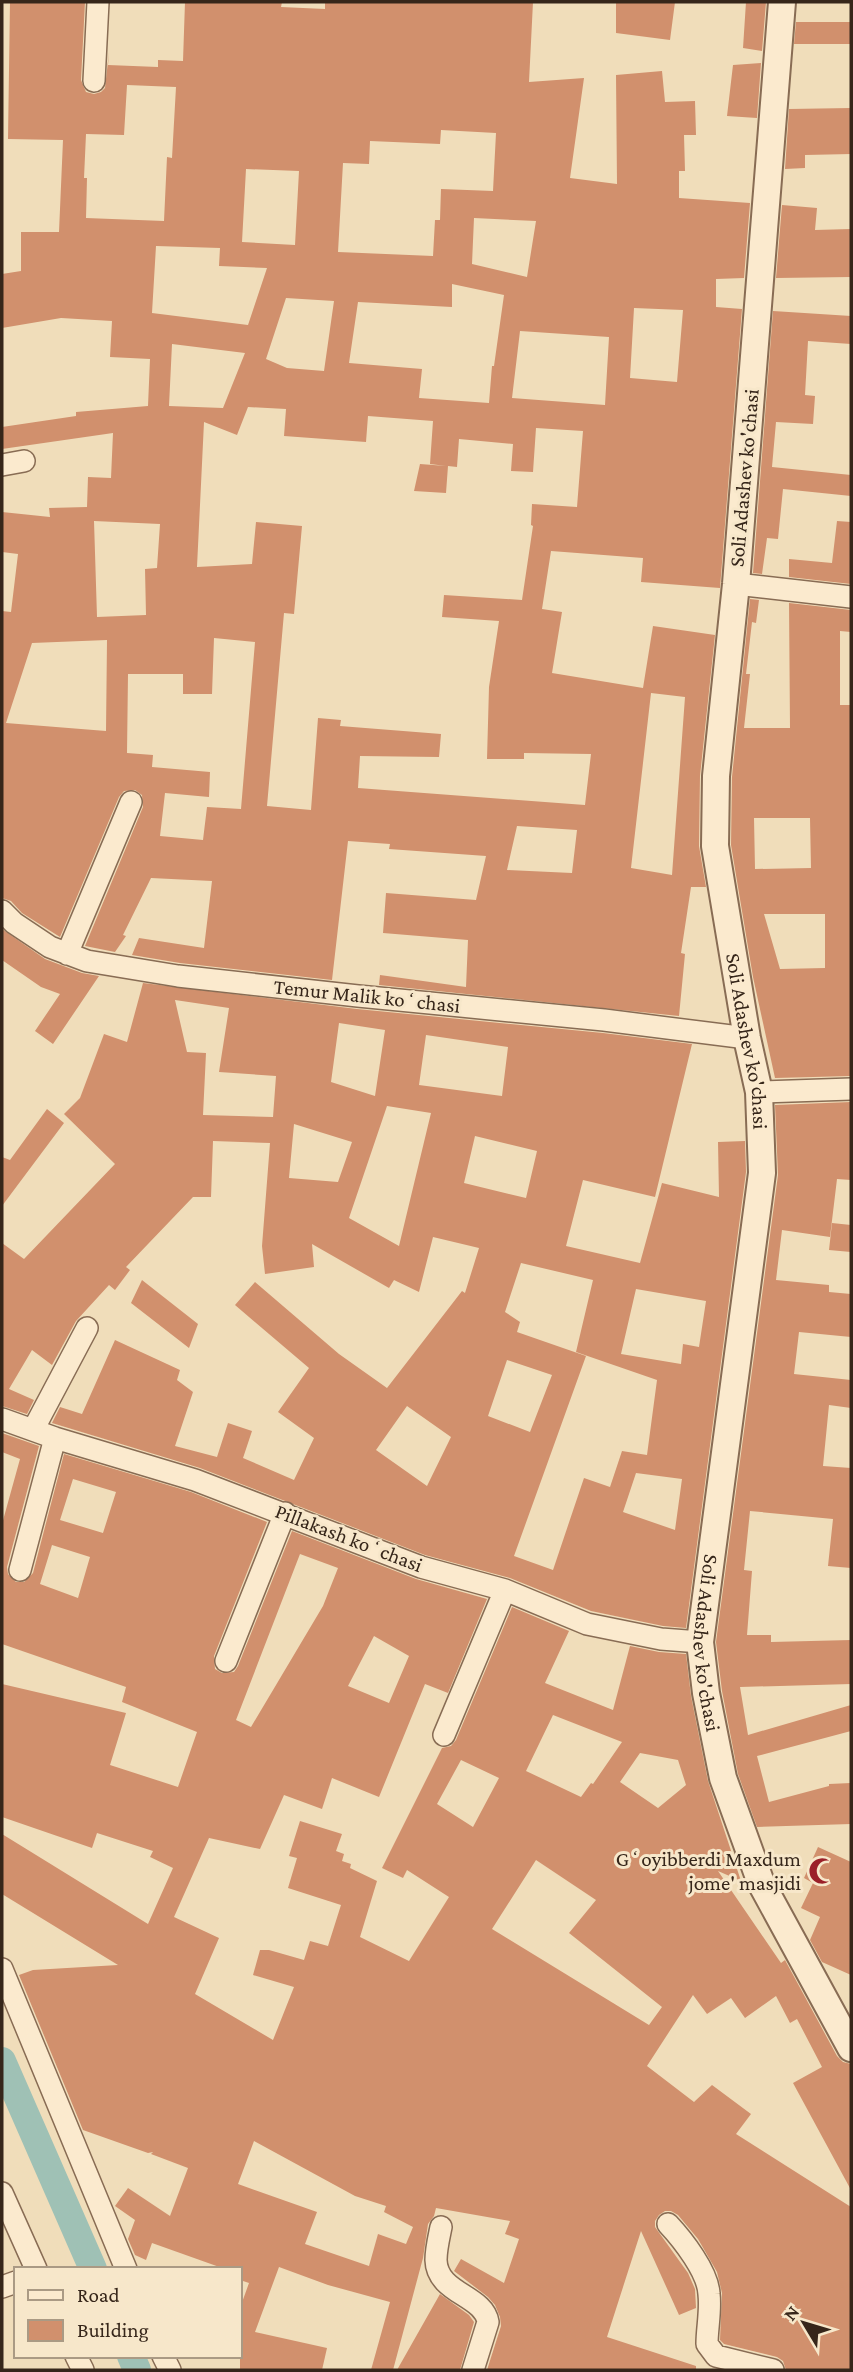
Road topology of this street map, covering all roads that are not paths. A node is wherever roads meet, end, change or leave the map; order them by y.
1 (98, 2) edge
2 (782, 2) edge
3 (94, 81) dead end
4 (24, 461) dead end
5 (2, 465) edge
6 (736, 584) junction
7 (851, 597) edge
8 (131, 802) dead end
9 (2, 911) edge
10 (67, 954) junction
11 (747, 1038) junction
12 (851, 1089) edge
13 (760, 1092) junction
14 (87, 1328) dead end
15 (2, 1419) edge
16 (33, 1430) junction
17 (55, 1438) junction
18 (285, 1513) junction
19 (20, 1570) dead end
20 (505, 1590) junction
21 (700, 1642) junction
22 (226, 1661) dead end
23 (444, 1735) dead end
24 (2, 1969) edge
25 (851, 2048) edge
26 (2, 2193) edge
27 (668, 2224) dead end
28 (441, 2227) dead end
29 (35, 2267) edge
30 (125, 2267) edge
31 (473, 2370) edge
32 (773, 2370) edge

1 - 3 street
2 - 6 street, Soli Adashev ko'chasi
4 - 5 street
6 - 7 street
6 - 11 street, Soli Adashev ko'chasi
8 - 10 street
9 - 10 street, Temur Malik koʻchasi
10 - 11 street, Temur Malik koʻchasi
11 - 13 street, Soli Adashev ko'chasi
12 - 13 street
13 - 21 street, Soli Adashev ko'chasi
14 - 16 street
15 - 16 street, Pillakash koʻchasi
16 - 17 street, Pillakash koʻchasi
17 - 18 street, Pillakash koʻchasi
17 - 19 street
18 - 20 street, Pillakash koʻchasi
18 - 22 street
20 - 21 street, Pillakash koʻchasi
20 - 23 street
21 - 25 street, Soli Adashev ko'chasi
24 - 30 street
26 - 29 street
27 - 32 street
28 - 31 street

